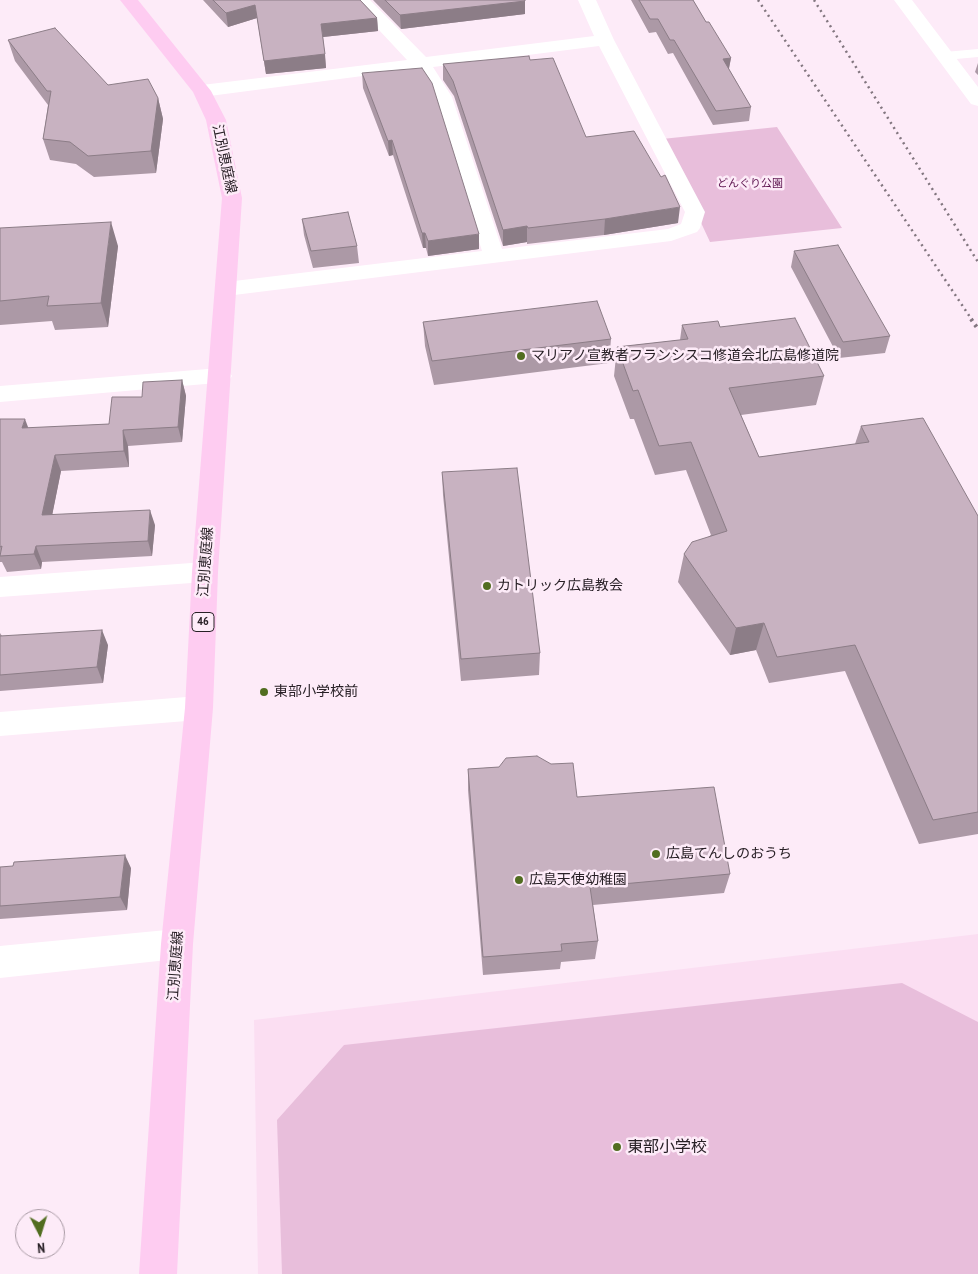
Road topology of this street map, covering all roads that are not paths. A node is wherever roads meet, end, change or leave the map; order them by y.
1 (129, 0) edge
2 (360, 0) edge
3 (587, 0) edge
4 (904, 0) edge
5 (605, 40) junction
6 (978, 53) edge
7 (945, 56) junction
8 (421, 63) junction
9 (202, 91) junction
10 (978, 100) edge
11 (494, 256) junction
12 (226, 289) junction
13 (220, 376) junction
14 (0, 394) edge
15 (205, 572) junction
16 (0, 587) edge
17 (199, 708) junction
18 (0, 724) edge
19 (177, 944) junction
20 (0, 962) edge
21 (158, 1274) edge

1 - 9 main road, 江別恵庭線 / 46
2 - 8 street
3 - 5 street
4 - 7 street
5 - 8 street
5 - 11 street
6 - 7 lane
7 - 10 street
8 - 9 street
8 - 11 street
9 - 12 main road, 江別恵庭線 / 46
11 - 12 street
12 - 13 main road, 江別恵庭線 / 46
13 - 14 street
13 - 15 main road, 江別恵庭線 / 46
15 - 16 street
15 - 17 main road, 江別恵庭線 / 46
17 - 18 street
17 - 19 main road, 江別恵庭線 / 46
19 - 20 street
19 - 21 main road, 江別恵庭線 / 46

